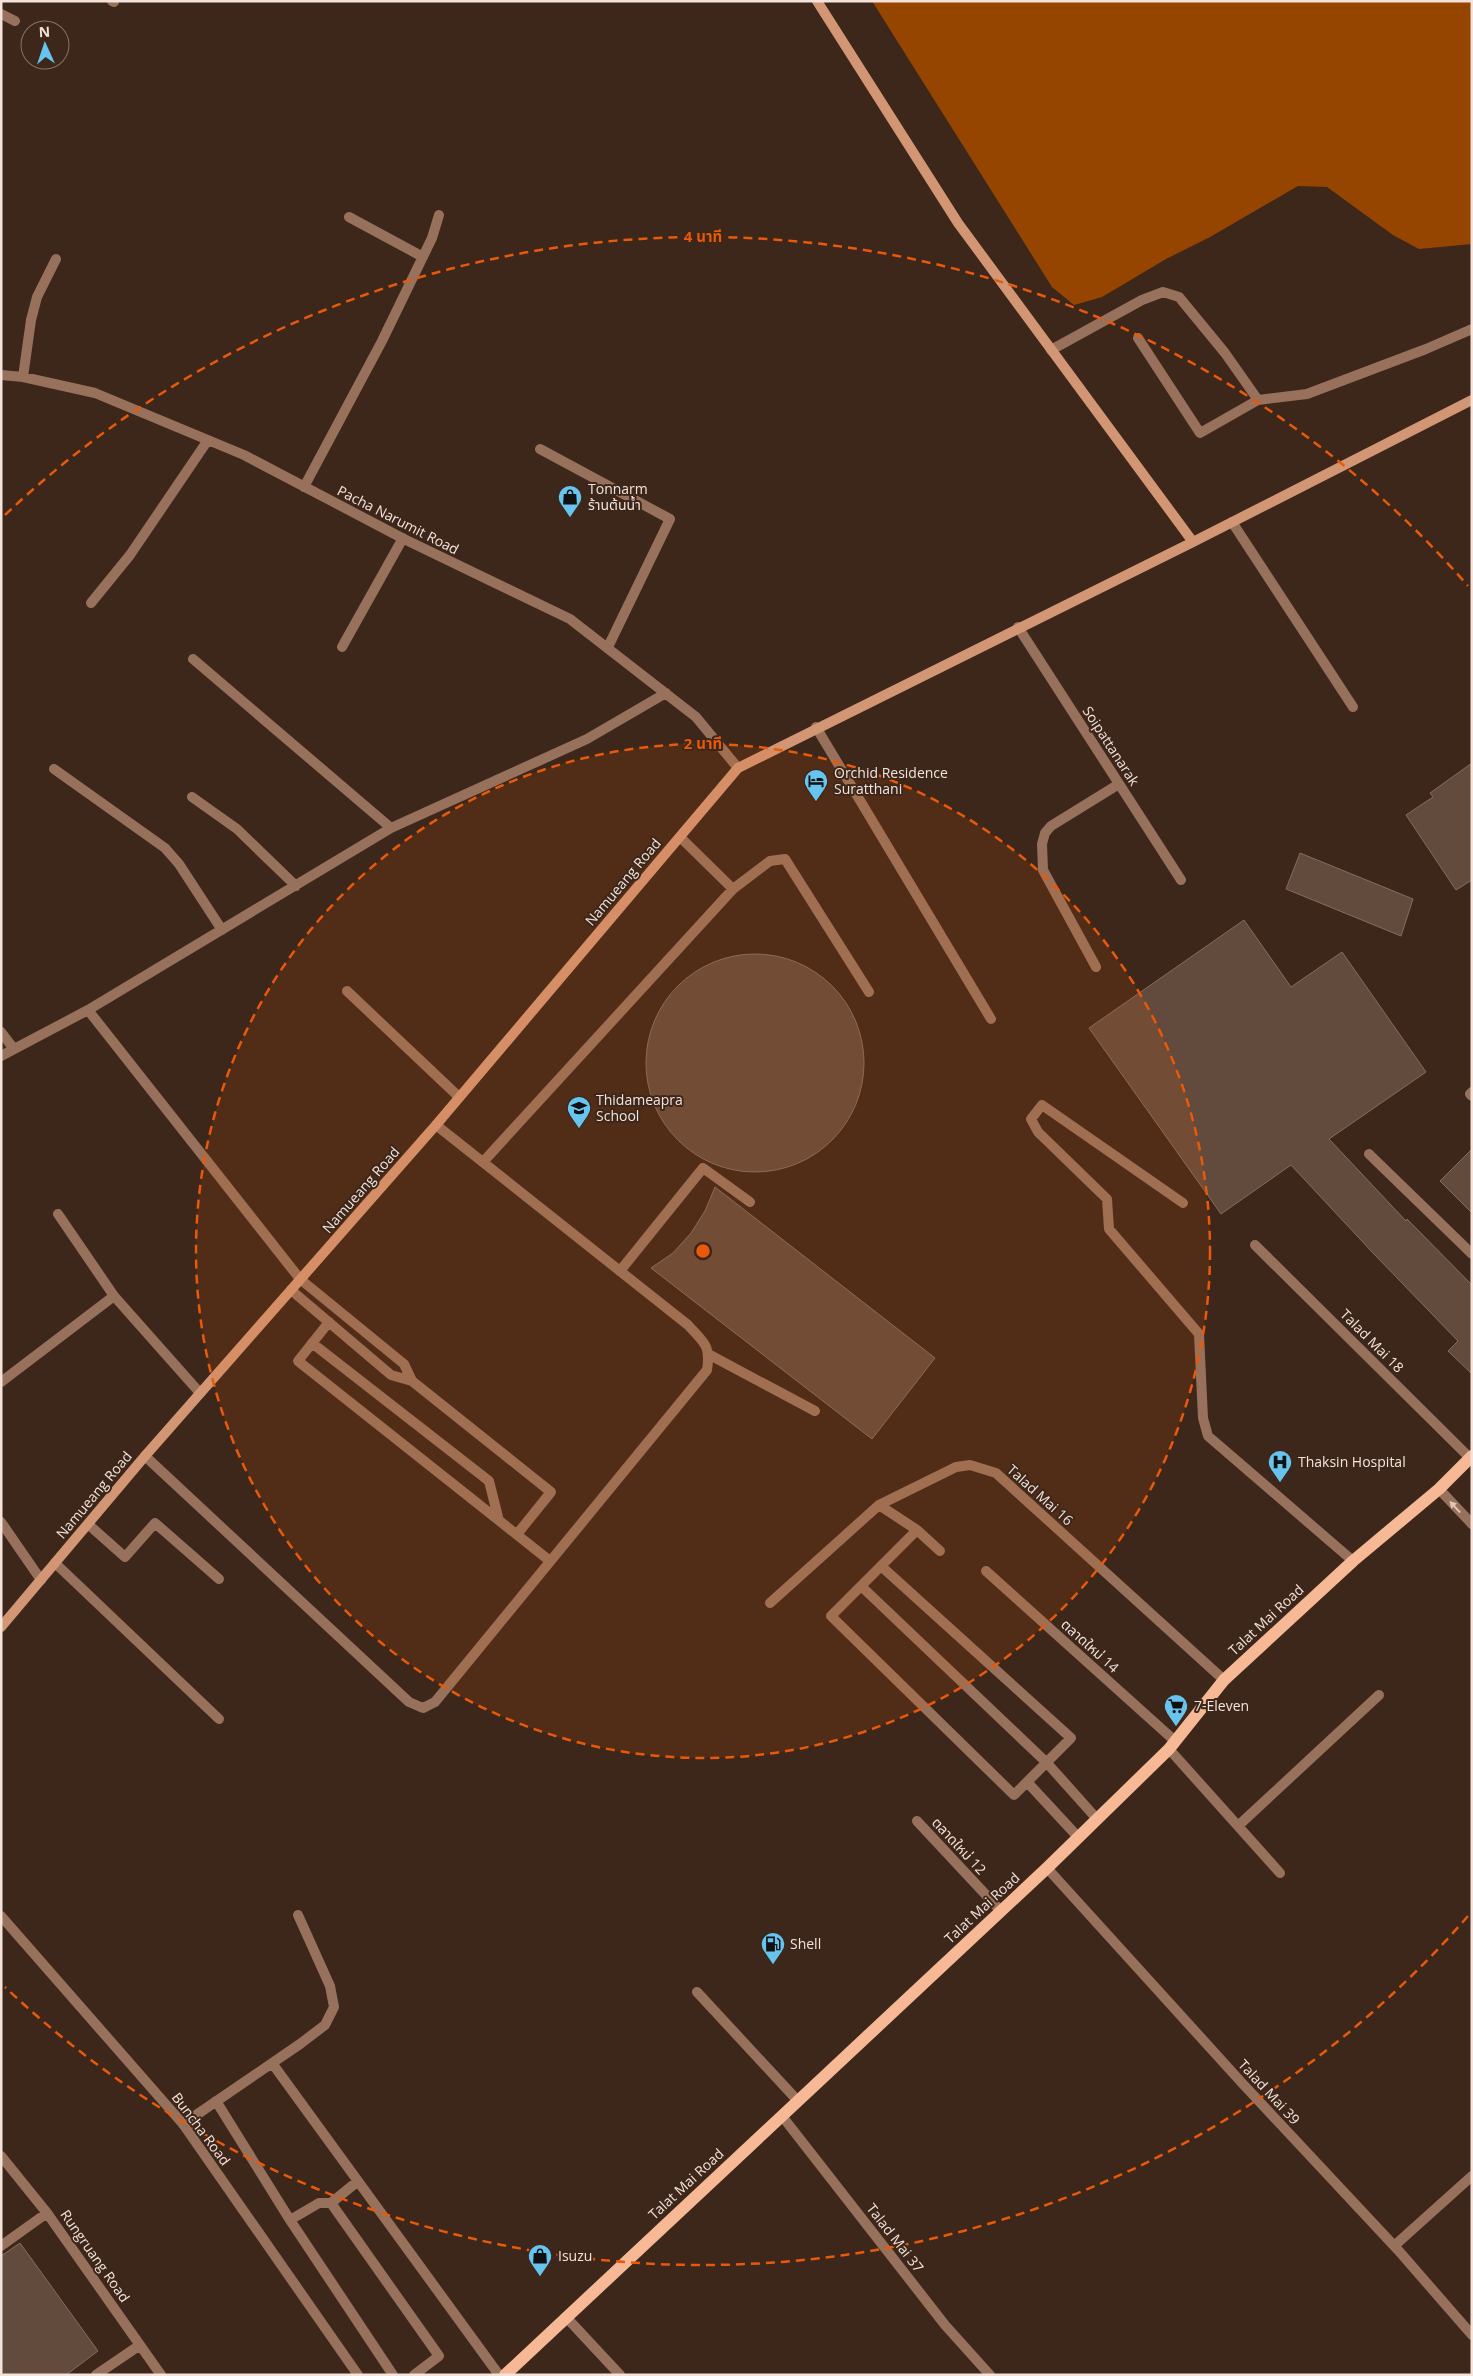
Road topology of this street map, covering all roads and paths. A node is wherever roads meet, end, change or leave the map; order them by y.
1 (817, 1) edge
2 (1, 14) edge
3 (15, 21) dead end
4 (439, 215) dead end
5 (348, 216) dead end
6 (423, 257) junction
7 (56, 258) dead end
8 (1472, 329) edge
9 (1138, 338) dead end
10 (1051, 350) junction
11 (1, 375) edge
12 (23, 377) junction
13 (1258, 400) junction
14 (1472, 400) edge
15 (208, 440) junction
16 (540, 449) dead end
17 (304, 487) junction
18 (1232, 522) junction
19 (403, 538) junction
20 (1193, 542) junction
21 (91, 604) dead end
22 (1018, 627) junction
23 (342, 647) dead end
24 (608, 647) junction
25 (193, 659) dead end
26 (666, 693) junction
27 (1353, 707) dead end
28 (816, 727) junction
29 (738, 768) junction
30 (54, 769) dead end
31 (1119, 784) junction
32 (192, 796) dead end
33 (391, 828) junction
34 (680, 837) junction
35 (1181, 880) dead end
36 (296, 886) junction
37 (733, 889) junction
38 (222, 930) junction
39 (1096, 968) dead end
40 (347, 991) dead end
41 (869, 992) dead end
42 (88, 1010) junction
43 (990, 1019) dead end
44 (1, 1032) edge
45 (14, 1049) junction
46 (1, 1056) edge
47 (1472, 1092) edge
48 (1472, 1096) edge
49 (459, 1097) junction
50 (436, 1124) junction
51 (1370, 1154) dead end
52 (483, 1162) junction
53 (750, 1202) dead end
54 (1183, 1203) dead end
55 (58, 1214) dead end
56 (1255, 1245) dead end
57 (1472, 1254) edge
58 (620, 1271) junction
59 (300, 1279) junction
60 (291, 1290) junction
61 (114, 1296) junction
62 (329, 1322) junction
63 (312, 1343) junction
64 (710, 1354) junction
65 (412, 1381) junction
66 (1, 1382) edge
67 (200, 1393) junction
68 (815, 1412) dead end
69 (145, 1456) junction
70 (1471, 1457) edge
71 (1439, 1489) junction
72 (879, 1505) junction
73 (498, 1517) junction
74 (1, 1522) edge
75 (1472, 1524) edge
76 (89, 1525) junction
77 (916, 1530) junction
78 (518, 1533) junction
79 (940, 1551) dead end
80 (1353, 1560) junction
81 (550, 1561) junction
82 (55, 1563) junction
83 (882, 1566) junction
84 (986, 1571) dead end
85 (219, 1579) dead end
86 (41, 1580) junction
87 (861, 1586) junction
88 (770, 1603) dead end
89 (1, 1627) edge
90 (1224, 1680) junction
91 (1379, 1695) dead end
92 (219, 1719) dead end
93 (1172, 1745) junction
94 (1047, 1763) junction
95 (1028, 1783) junction
96 (1097, 1818) junction
97 (917, 1821) dead end
98 (1238, 1826) junction
99 (1078, 1837) junction
100 (1047, 1868) junction
101 (1280, 1872) dead end
102 (1001, 1911) junction
103 (298, 1915) dead end
104 (1, 1916) edge
105 (697, 1992) dead end
106 (272, 2063) junction
107 (216, 2101) junction
108 (798, 2101) junction
109 (782, 2116) junction
110 (183, 2124) junction
111 (1, 2156) edge
112 (1472, 2176) edge
113 (358, 2181) junction
114 (331, 2203) junction
115 (48, 2213) junction
116 (290, 2220) junction
117 (1, 2246) edge
118 (1394, 2246) junction
119 (566, 2317) junction
120 (1472, 2335) edge
121 (140, 2345) junction
122 (96, 2375) edge
123 (161, 2375) edge
124 (358, 2375) edge
125 (393, 2375) edge
126 (414, 2375) edge
127 (499, 2375) edge
128 (505, 2375) edge
129 (620, 2375) edge
130 (990, 2375) edge

1 - 10 street
2 - 3 street
4 - 6 street
5 - 6 street
6 - 17 street
7 - 12 street
8 - 13 street
9 - 13 street
10 - 13 street
10 - 20 street
11 - 12 street, Pacha Narumit Road
12 - 15 street, Pacha Narumit Road
14 - 18 street
15 - 17 street, Pacha Narumit Road
15 - 21 street
16 - 24 street
17 - 19 street, Pacha Narumit Road
18 - 20 street
18 - 27 street
19 - 23 street
19 - 24 street, Pacha Narumit Road
20 - 22 street
22 - 28 street
22 - 31 street, Soipattanarak
24 - 26 street, Pacha Narumit Road
25 - 33 street
26 - 29 street, Pacha Narumit Road
26 - 33 street
28 - 29 street
28 - 43 street
29 - 34 street, Namueang Road
30 - 38 street
31 - 35 street, Soipattanarak
31 - 39 street
32 - 36 street
33 - 36 street
34 - 37 street
34 - 49 street, Namueang Road
36 - 38 street
37 - 41 street
37 - 52 street
38 - 42 street
40 - 49 street
42 - 45 street
42 - 59 street
44 - 45 street
45 - 46 street
47 - 48 street
49 - 50 street, Namueang Road
50 - 52 street
50 - 59 street, Namueang Road
51 - 57 street
52 - 58 street
53 - 58 street
54 - 80 street
55 - 61 street
56 - 70 street, Talad Mai 18
58 - 64 street
59 - 60 street, Namueang Road
59 - 65 street
60 - 62 street
60 - 67 street, Namueang Road
61 - 66 street
61 - 67 street
62 - 63 street
62 - 65 street
63 - 73 street
63 - 73 street
64 - 68 street
64 - 81 street
65 - 78 street
67 - 69 street, Namueang Road
69 - 76 street, Namueang Road
69 - 81 street
70 - 71 main road, Talat Mai Road
75 -> 71 street
71 - 80 main road, Talat Mai Road
72 - 77 street
72 - 88 street, Talad Mai 16
72 - 90 street, Talad Mai 16
73 - 78 street
74 - 86 street
76 - 82 street, Namueang Road
76 - 85 street
77 - 79 street
77 - 83 street
78 - 81 street
80 - 90 main road, Talat Mai Road
82 - 86 street, Namueang Road
82 - 92 street
83 - 87 street
83 - 94 street
84 - 93 street, ตลาดใหม่ 14
86 - 89 street, Namueang Road
87 - 94 street
87 - 95 street
90 - 93 main road, Talat Mai Road
91 - 98 street
93 - 96 main road, Talat Mai Road
93 - 98 street, ตลาดใหม่ 14
94 - 95 street
94 - 96 street
95 - 99 street
96 - 99 main road, Talat Mai Road
97 - 102 street, ตลาดใหม่ 12
98 - 101 street, ตลาดใหม่ 14
99 - 100 main road, Talat Mai Road
100 - 102 main road, Talat Mai Road
100 - 118 street, Talad Mai 39
102 - 108 main road, Talat Mai Road
103 - 106 street
104 - 110 street, Buncha Road
105 - 108 street
106 - 107 street
106 - 113 street
107 - 110 street
107 - 116 street
108 - 109 main road, Talat Mai Road
109 - 119 main road, Talat Mai Road
109 - 130 street, Talad Mai 37
110 - 124 street, Buncha Road
111 - 115 street, Rungruang Road
112 - 118 street
113 - 114 street
113 - 127 street
114 - 116 street
114 - 126 street
115 - 117 street
115 - 121 street, Rungruang Road
116 - 125 street
118 - 120 street, Talad Mai 39
119 - 128 main road, Talat Mai Road
119 - 129 street
121 - 122 street
121 - 123 street, Rungruang Road

